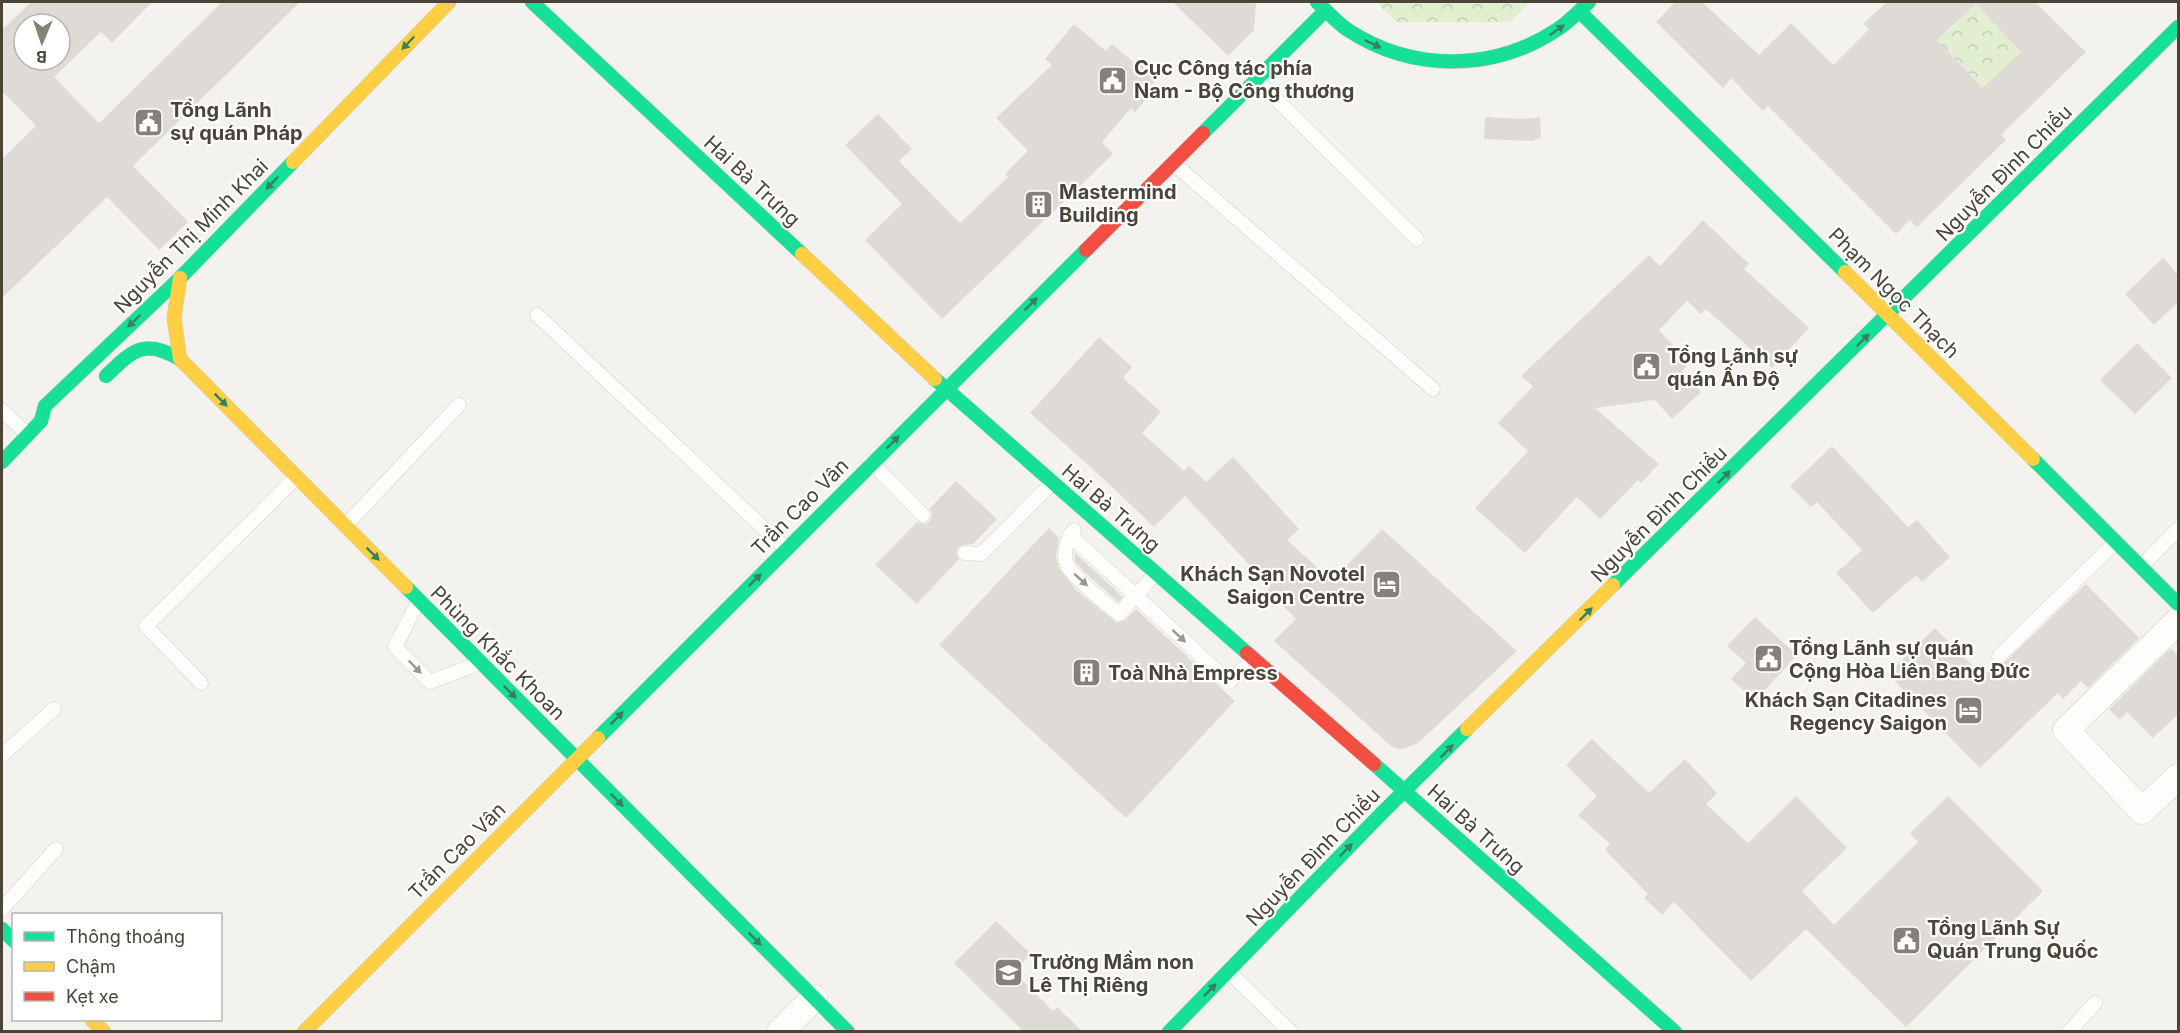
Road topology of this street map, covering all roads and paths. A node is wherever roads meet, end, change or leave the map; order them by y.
1 (449, 2) edge
2 (532, 2) edge
3 (1321, 6) edge
4 (1584, 7) edge
5 (2178, 27) edge
6 (1256, 80) junction
7 (1173, 163) junction
8 (1417, 239) dead end
9 (180, 278) junction
10 (537, 315) dead end
11 (1889, 315) junction
12 (180, 359) junction
13 (98, 384) dead end
14 (946, 389) junction
15 (1433, 389) dead end
16 (459, 405) dead end
17 (2, 410) edge
18 (41, 421) junction
19 (59, 421) dead end
20 (28, 435) junction
21 (2, 462) edge
22 (872, 463) junction
23 (297, 477) junction
24 (1052, 483) junction
25 (1088, 514) junction
26 (923, 515) dead end
27 (345, 526) junction
28 (2178, 529) edge
29 (1070, 535) junction
30 (2116, 542) junction
31 (786, 549) junction
32 (965, 553) dead end
33 (2141, 567) junction
34 (1155, 573) junction
35 (1136, 596) junction
36 (419, 600) junction
37 (2178, 604) edge
38 (2178, 621) edge
39 (1999, 656) dead end
40 (1253, 659) junction
41 (480, 663) junction
42 (201, 683) dead end
43 (54, 710) dead end
44 (2, 755) edge
45 (576, 759) junction
46 (2178, 777) edge
47 (1404, 791) junction
48 (56, 849) dead end
49 (2, 909) edge
50 (1229, 972) junction
51 (814, 998) junction
52 (2095, 1003) dead end
53 (93, 1021) edge
54 (104, 1032) edge
55 (304, 1032) edge
56 (780, 1032) edge
57 (848, 1032) edge
58 (1169, 1032) edge
59 (1291, 1032) edge
60 (1675, 1032) edge
61 (2069, 1032) edge

1 -> 9 main road, Nguyễn Thị Minh Khai
2 - 14 main road, Hai Bà Trưng
3 -> 4 main road
3 - 6 main road, Trần Cao Vân
4 - 11 main road, Phạm Ngọc Thạch
5 - 11 main road, Nguyễn Đình Chiểu
6 - 7 main road, Trần Cao Vân
6 - 8 lane
14 -> 7 main road, Trần Cao Vân
7 - 15 lane
9 - 12 main road
9 -> 18 main road, Nguyễn Thị Minh Khai
10 - 31 lane
11 - 30 main road, Phạm Ngọc Thạch
47 -> 11 main road, Nguyễn Đình Chiểu
12 - 13 main road
12 -> 23 main road, Phùng Khắc Khoan
22 -> 14 main road, Trần Cao Vân
14 - 24 main road, Hai Bà Trưng
16 - 27 lane
17 - 20 lane
18 - 19 main road
18 - 20 main road, Nguyễn Thị Minh Khai
20 - 21 main road, Nguyễn Thị Minh Khai
22 - 26 lane
22 - 31 main road, Trần Cao Vân
23 - 27 main road, Phùng Khắc Khoan
23 - 42 lane
24 - 25 main road, Hai Bà Trưng
24 - 32 lane
25 - 29 lane
25 - 34 main road, Hai Bà Trưng
27 -> 36 main road, Phùng Khắc Khoan
28 - 33 lane
29 - 35 lane
29 -> 35 lane
30 - 33 main road, Phạm Ngọc Thạch
30 - 39 lane
45 -> 31 main road, Trần Cao Vân
33 - 37 main road, Phạm Ngọc Thạch
34 - 35 lane
34 - 40 main road, Hai Bà Trưng
35 -> 40 lane
36 - 41 main road, Phùng Khắc Khoan
36 -> 41 lane
38 - 46 street
40 - 47 main road, Hai Bà Trưng
41 -> 45 main road, Phùng Khắc Khoan
43 - 44 lane
45 -> 51 main road, Phùng Khắc Khoan
45 - 55 main road, Trần Cao Vân
50 -> 47 main road, Nguyễn Đình Chiểu
47 - 60 main road, Hai Bà Trưng
48 - 49 lane
58 -> 50 main road, Nguyễn Đình Chiểu
50 - 59 lane
51 - 56 street
51 - 57 main road, Phùng Khắc Khoan
52 - 61 lane
53 - 54 main road

